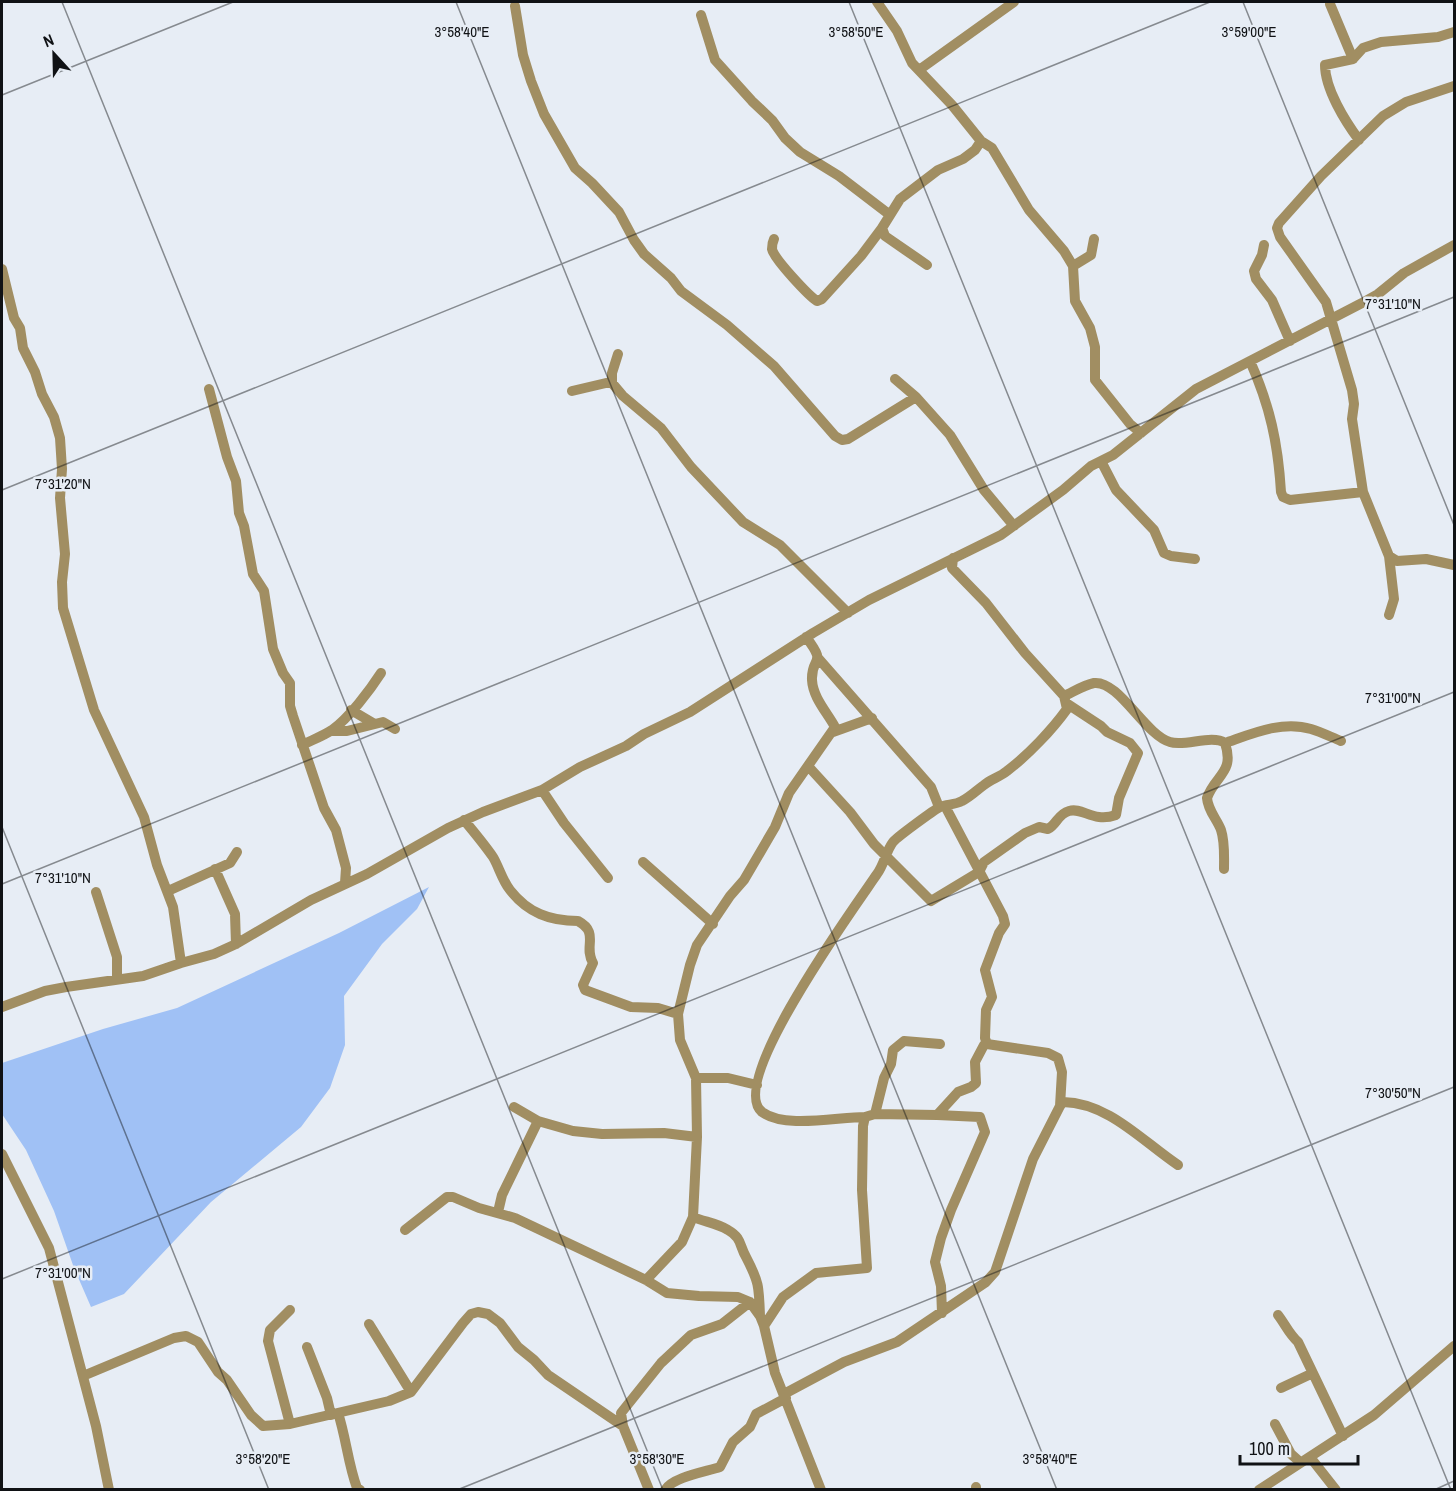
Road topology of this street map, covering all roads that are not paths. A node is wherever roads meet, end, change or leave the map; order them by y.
1 (877, 2) edge
2 (1014, 2) edge
3 (1330, 4) dead end
4 (515, 6) dead end
5 (701, 15) dead end
6 (1455, 32) edge
7 (1353, 59) junction
8 (919, 70) junction
9 (1455, 86) edge
10 (1359, 140) junction
11 (981, 141) junction
12 (890, 215) junction
13 (882, 228) junction
14 (774, 239) dead end
15 (1094, 239) dead end
16 (1264, 245) dead end
17 (1455, 245) edge
18 (927, 265) dead end
19 (1073, 266) junction
20 (2, 269) edge
21 (1330, 320) junction
22 (1290, 341) junction
23 (618, 354) dead end
24 (1250, 361) junction
25 (895, 379) dead end
26 (612, 383) junction
27 (209, 389) dead end
28 (572, 391) dead end
29 (916, 397) junction
30 (1141, 433) junction
31 (1101, 461) junction
32 (1363, 492) junction
33 (1014, 526) junction
34 (1389, 556) junction
35 (953, 558) junction
36 (1195, 559) dead end
37 (1455, 565) edge
38 (848, 613) junction
39 (1389, 615) dead end
40 (806, 637) junction
41 (818, 658) junction
42 (381, 673) dead end
43 (1065, 700) junction
44 (351, 710) junction
45 (872, 718) junction
46 (373, 723) junction
47 (395, 729) dead end
48 (330, 731) junction
49 (833, 732) junction
50 (1341, 741) dead end
51 (1225, 743) junction
52 (302, 745) junction
53 (808, 766) junction
54 (542, 790) junction
55 (942, 806) junction
56 (465, 820) junction
57 (237, 852) dead end
58 (887, 856) junction
59 (644, 862) dead end
60 (215, 869) junction
61 (1224, 869) dead end
62 (979, 872) junction
63 (608, 878) dead end
64 (345, 883) junction
65 (168, 891) junction
66 (96, 892) dead end
67 (713, 924) junction
68 (236, 944) junction
69 (181, 963) junction
70 (117, 979) junction
71 (2, 1007) edge
72 (678, 1014) junction
73 (940, 1044) dead end
74 (987, 1044) junction
75 (696, 1078) junction
76 (757, 1085) junction
77 (1060, 1106) junction
78 (514, 1107) dead end
79 (937, 1115) junction
80 (870, 1116) junction
81 (538, 1121) junction
82 (696, 1137) junction
83 (2, 1154) edge
84 (1178, 1165) dead end
85 (498, 1212) junction
86 (693, 1217) junction
87 (405, 1230) dead end
88 (646, 1280) junction
89 (750, 1302) junction
90 (290, 1310) dead end
91 (942, 1313) junction
92 (760, 1316) junction
93 (1278, 1316) dead end
94 (369, 1324) dead end
95 (764, 1326) junction
96 (307, 1347) dead end
97 (1455, 1347) edge
98 (1313, 1373) junction
99 (83, 1376) junction
100 (1281, 1388) dead end
101 (411, 1392) junction
102 (785, 1396) junction
103 (334, 1414) junction
104 (290, 1424) junction
105 (1275, 1424) dead end
106 (623, 1426) junction
107 (1343, 1436) junction
108 (1305, 1459) junction
109 (109, 1490) edge
110 (360, 1490) edge
111 (649, 1490) edge
112 (665, 1490) edge
113 (821, 1490) edge
114 (1259, 1490) edge
115 (1336, 1490) edge

1 - 8 street
2 - 8 street
3 - 7 street
4 - 29 street
5 - 12 street
6 - 7 street
7 - 10 street
8 - 11 street
9 - 10 street
10 - 21 street
11 - 12 street
11 - 19 street
12 - 13 street
13 - 14 street
13 - 18 street
15 - 19 street
16 - 22 street
17 - 21 street
19 - 30 street
20 - 65 street
21 - 22 street
21 - 32 street
22 - 24 street
23 - 26 street
24 - 30 street
24 - 32 street
25 - 29 street
26 - 28 street
26 - 38 street
27 - 52 street
29 - 33 street
30 - 31 street
31 - 33 street
31 - 36 street
32 - 34 street
33 - 35 street
34 - 37 street
34 - 39 street
35 - 38 street
35 - 43 street
38 - 40 street
40 - 41 street
40 - 54 street
41 - 45 street
41 - 49 street
42 - 44 street
43 - 51 street
43 - 55 street
43 - 62 street
44 - 46 street
44 - 48 street
45 - 49 street
45 - 55 street
46 - 47 street
46 - 48 street
48 - 52 street
49 - 53 street
50 - 51 street
51 - 61 street
52 - 64 street
53 - 58 street
53 - 67 street
54 - 56 street
54 - 63 street
55 - 58 street
55 - 62 street
56 - 64 street
56 - 72 street
57 - 60 street
58 - 62 street
58 - 76 street
59 - 67 street
60 - 65 street
60 - 68 street
62 - 74 street
64 - 68 street
65 - 69 street
66 - 70 street
67 - 72 street
68 - 69 street
69 - 70 street
70 - 71 street
72 - 75 street
73 - 80 street
74 - 77 street
74 - 79 street
75 - 76 street
75 - 82 street
76 - 80 street
77 - 84 street
77 - 91 street
78 - 81 street
79 - 80 street
79 - 91 street
80 - 95 street
81 - 82 street
81 - 85 street
82 - 86 street
83 - 99 street
85 - 87 street
85 - 88 street
86 - 88 street
86 - 92 street
88 - 89 street
89 - 92 street
89 - 106 street
90 - 104 street
91 - 102 street
92 - 95 street
93 - 98 street
94 - 101 street
95 - 102 street
96 - 103 street
97 - 107 street
98 - 100 street
98 - 107 street
99 - 104 street
99 - 109 street
101 - 103 street
101 - 106 street
102 - 112 street
102 - 113 street
103 - 104 street
103 - 110 street
105 - 108 street
106 - 111 street
107 - 108 street
108 - 114 street
108 - 115 street

